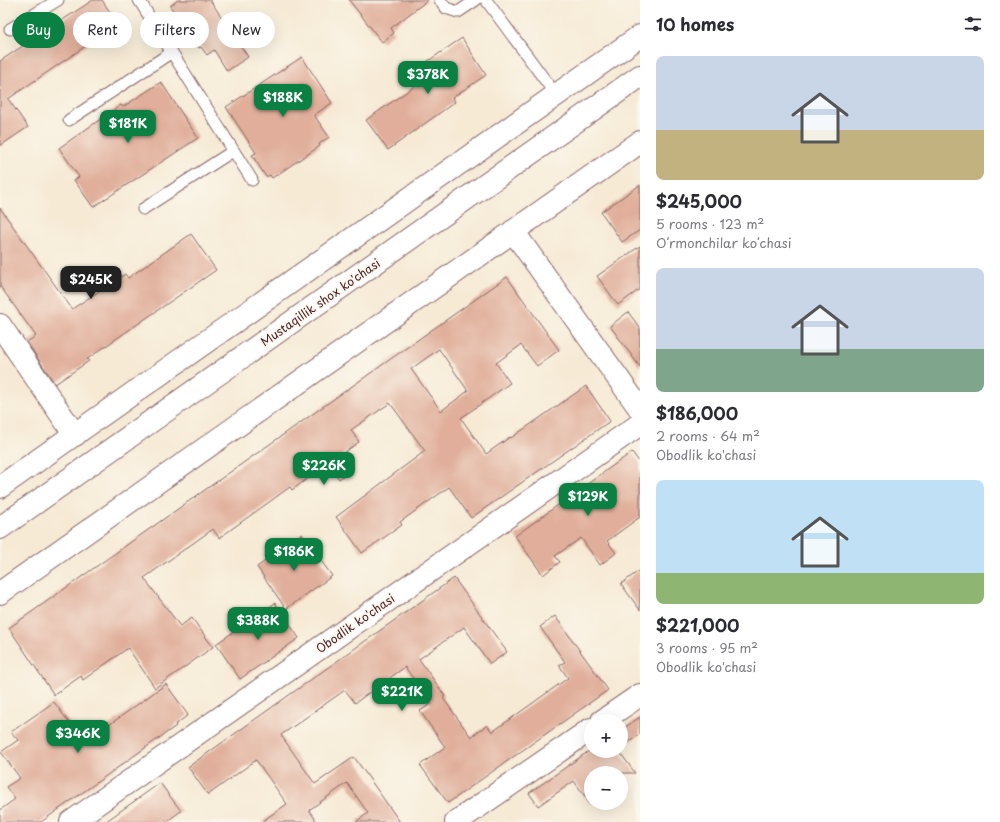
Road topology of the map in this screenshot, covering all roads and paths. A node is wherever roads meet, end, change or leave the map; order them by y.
1 (58, 0) edge
2 (139, 0) edge
3 (440, 0) edge
4 (476, 0) edge
5 (486, 0) edge
6 (10, 29) dead end
7 (640, 36) edge
8 (172, 52) junction
9 (640, 76) edge
10 (556, 95) junction
11 (68, 120) dead end
12 (640, 142) edge
13 (234, 150) junction
14 (252, 180) dead end
15 (143, 209) dead end
16 (371, 226) junction
17 (513, 231) junction
18 (389, 252) junction
19 (0, 325) edge
20 (640, 409) edge
21 (640, 424) edge
22 (75, 435) junction
23 (0, 487) edge
24 (0, 528) edge
25 (0, 593) edge
26 (640, 695) edge
27 (612, 714) edge
28 (584, 734) edge
29 (70, 822) edge
30 (456, 822) edge

1 - 6 lane
2 - 8 lane
3 - 4 lane
5 - 10 lane
7 - 10 street
8 - 11 lane
8 - 13 lane
9 - 18 street, Mustaqillik shox ko'chasi
10 - 16 street
12 - 17 street
13 - 14 lane
13 - 15 lane
16 - 18 street
16 - 22 street
17 - 20 street
17 - 25 street
18 - 24 street, Mustaqillik shox ko'chasi
19 - 22 street
21 - 29 street, Obodlik ko'chasi
22 - 23 street
26 - 27 street
28 - 30 street

